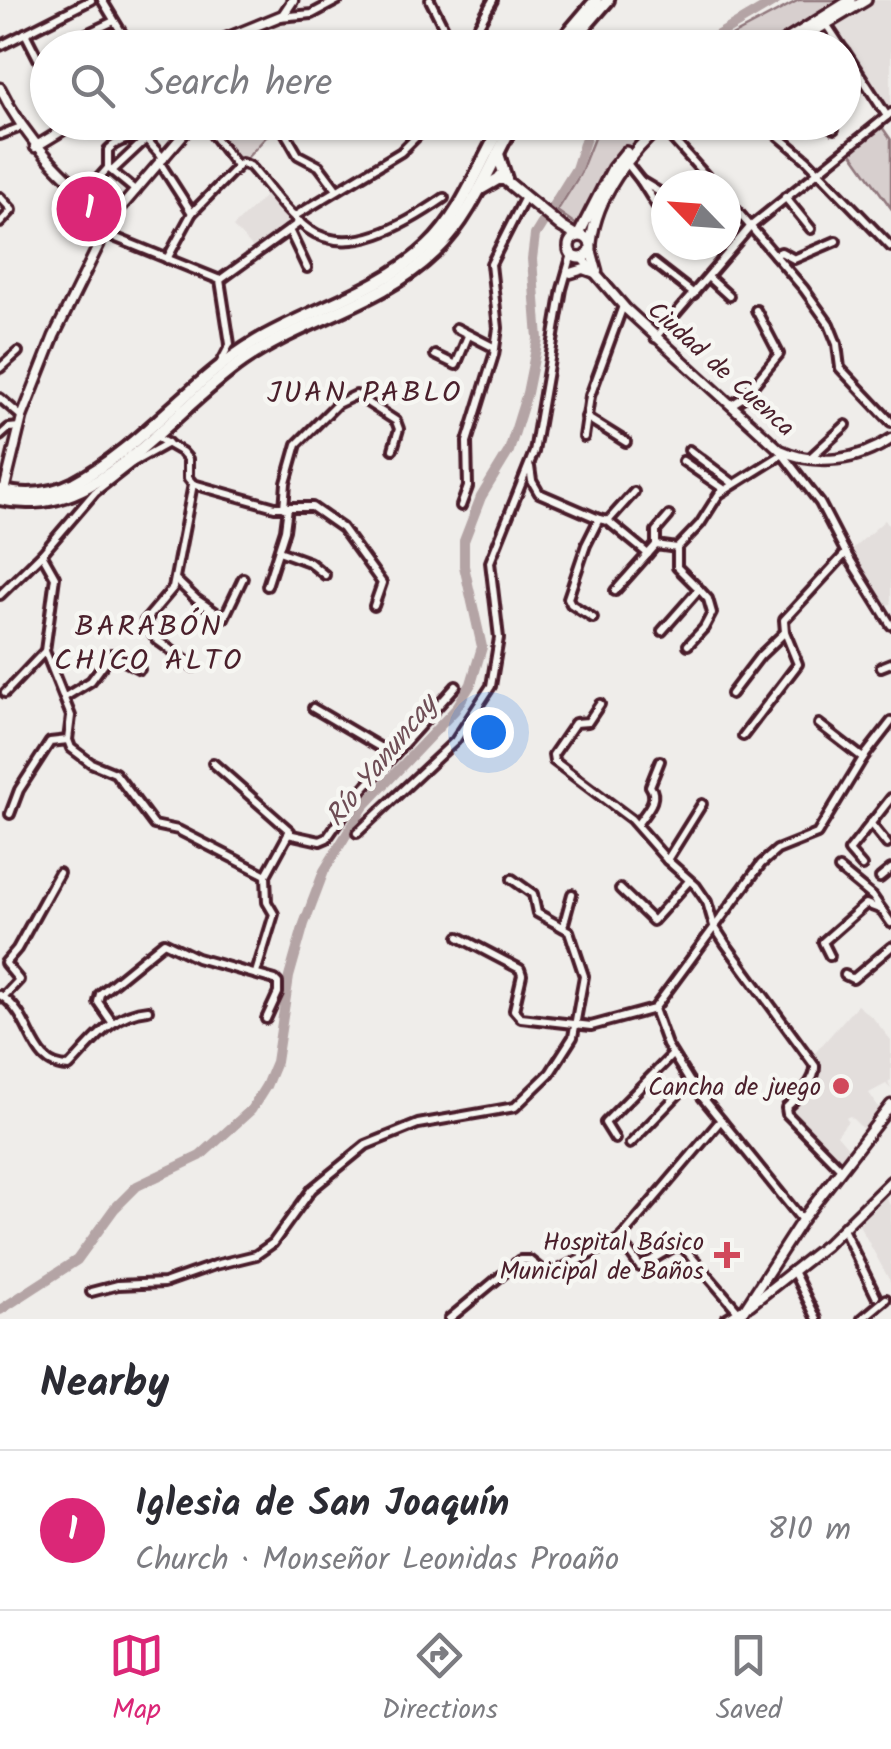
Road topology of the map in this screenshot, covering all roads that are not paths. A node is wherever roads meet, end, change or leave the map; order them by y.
1 (91, 0) edge
2 (102, 0) edge
3 (293, 0) edge
4 (338, 0) edge
5 (430, 0) edge
6 (493, 0) edge
7 (596, 0) edge
8 (608, 0) edge
9 (851, 0) edge
10 (866, 0) edge
11 (278, 17) junction
12 (114, 21) junction
13 (826, 24) junction
14 (30, 30) edge
15 (31, 30) edge
16 (95, 30) edge
17 (120, 30) edge
18 (247, 30) edge
19 (445, 30) edge
20 (476, 30) edge
21 (570, 30) edge
22 (582, 30) edge
23 (803, 30) edge
24 (816, 30) edge
25 (830, 30) edge
26 (25, 33) junction
27 (30, 43) edge
28 (0, 46) edge
29 (861, 75) edge
30 (0, 88) edge
31 (3, 100) edge
32 (889, 114) edge
33 (21, 127) junction
34 (0, 136) edge
35 (861, 136) edge
36 (30, 140) edge
37 (30, 140) edge
38 (46, 140) edge
39 (127, 140) edge
40 (145, 140) edge
41 (147, 140) edge
42 (179, 140) edge
43 (217, 140) edge
44 (289, 140) edge
45 (413, 140) edge
46 (496, 140) edge
47 (504, 140) edge
48 (644, 140) edge
49 (646, 140) edge
50 (675, 140) edge
51 (783, 140) edge
52 (857, 140) edge
53 (35, 147) junction
54 (499, 149) junction
55 (162, 161) junction
56 (626, 162) junction
57 (236, 165) junction
58 (485, 166) junction
59 (110, 170) junction
60 (701, 170) edge
61 (818, 171) junction
62 (506, 180) junction
63 (641, 181) junction
64 (651, 187) edge
65 (337, 190) junction
66 (136, 191) junction
67 (478, 191) junction
68 (84, 195) junction
69 (525, 196) junction
70 (0, 197) edge
71 (651, 197) edge
72 (444, 198) dead end
73 (785, 198) junction
74 (192, 213) junction
75 (741, 215) edge
76 (112, 218) junction
77 (298, 219) junction
78 (0, 223) edge
79 (751, 226) junction
80 (811, 228) dead end
81 (289, 230) junction
82 (104, 232) junction
83 (836, 241) dead end
84 (591, 246) junction
85 (891, 247) edge
86 (577, 248) junction
87 (775, 255) junction
88 (167, 259) junction
89 (654, 262) dead end
90 (307, 268) dead end
91 (599, 275) junction
92 (569, 276) junction
93 (708, 277) junction
94 (220, 280) junction
95 (694, 294) junction
96 (730, 296) dead end
97 (624, 306) junction
98 (756, 310) dead end
99 (456, 328) dead end
100 (468, 336) junction
101 (655, 338) junction
102 (230, 344) joint
103 (495, 348) junction
104 (18, 352) dead end
105 (435, 355) dead end
106 (0, 368) edge
107 (214, 373) junction
108 (0, 398) edge
109 (731, 406) junction
110 (586, 417) junction
111 (889, 417) edge
112 (21, 422) junction
113 (846, 425) dead end
114 (0, 436) edge
115 (153, 436) junction
116 (584, 437) dead end
117 (891, 439) edge
118 (626, 442) dead end
119 (168, 443) junction
120 (393, 449) dead end
121 (691, 449) dead end
122 (781, 452) junction
123 (128, 455) junction
124 (810, 458) junction
125 (683, 461) dead end
126 (530, 466) junction
127 (736, 483) junction
128 (193, 484) junction
129 (725, 490) junction
130 (634, 492) dead end
131 (1, 496) edge
132 (461, 506) dead end
133 (286, 507) junction
134 (670, 516) dead end
135 (604, 520) junction
136 (656, 546) junction
137 (676, 548) junction
138 (279, 551) junction
139 (846, 553) junction
140 (42, 554) junction
141 (648, 554) junction
142 (325, 575) dead end
143 (243, 578) dead end
144 (176, 580) junction
145 (268, 586) dead end
146 (700, 589) junction
147 (615, 592) dead end
148 (0, 595) edge
149 (374, 606) dead end
150 (593, 618) dead end
151 (891, 625) edge
152 (662, 631) dead end
153 (785, 632) junction
154 (688, 645) dead end
155 (45, 651) junction
156 (891, 662) edge
157 (194, 667) dead end
158 (881, 668) dead end
159 (140, 669) dead end
160 (456, 686) dead end
161 (5, 693) dead end
162 (731, 694) dead end
163 (65, 697) junction
164 (600, 704) dead end
165 (313, 708) dead end
166 (891, 722) edge
167 (819, 724) dead end
168 (743, 736) dead end
169 (68, 740) junction
170 (394, 756) junction
171 (863, 758) junction
172 (660, 760) dead end
173 (213, 763) dead end
174 (891, 798) edge
175 (702, 804) dead end
176 (10, 814) dead end
177 (870, 822) junction
178 (637, 825) junction
179 (358, 833) dead end
180 (288, 834) junction
181 (888, 844) dead end
182 (667, 860) junction
183 (862, 866) dead end
184 (839, 869) dead end
185 (891, 869) edge
186 (59, 873) dead end
187 (266, 875) junction
188 (880, 878) dead end
189 (512, 880) dead end
190 (690, 881) junction
191 (620, 889) dead end
192 (572, 894) dead end
193 (882, 910) junction
194 (891, 923) edge
195 (714, 926) junction
196 (563, 927) junction
197 (459, 937) dead end
198 (891, 948) edge
199 (830, 956) dead end
200 (256, 973) junction
201 (845, 974) dead end
202 (2, 996) edge
203 (654, 1009) junction
204 (148, 1010) dead end
205 (266, 1019) dead end
206 (112, 1022) junction
207 (577, 1026) junction
208 (672, 1054) junction
209 (690, 1082) junction
210 (891, 1105) edge
211 (722, 1120) junction
212 (615, 1138) dead end
213 (630, 1144) dead end
214 (840, 1168) junction
215 (891, 1182) edge
216 (802, 1220) junction
217 (843, 1228) junction
218 (620, 1238) junction
219 (794, 1272) junction
220 (90, 1292) dead end
221 (876, 1296) dead end
222 (886, 1299) dead end
223 (741, 1312) edge
224 (449, 1319) edge
225 (725, 1319) edge
226 (816, 1319) edge
227 (862, 1319) edge

1 - 15 street
2 - 12 street
3 - 11 street
4 - 11 street
5 - 19 street
6 - 20 street
7 - 21 main road
8 - 22 main road
9 - 23 main road
10 - 13 main road
11 - 18 street
12 - 16 street
12 - 17 street
13 - 24 main road
13 - 25 street
14 - 26 street
26 - 27 street
26 - 28 street
29 - 32 street
30 - 31 street
31 - 33 street
32 - 35 street
33 - 34 street
33 - 36 street
37 - 53 street
38 - 53 street
39 - 59 street
40 - 59 street
41 - 55 street
42 - 55 street
43 - 57 street
44 - 65 street
45 - 65 street
46 - 58 main road
47 - 54 main road
48 - 86 main road
49 - 56 main road
50 - 60 street
51 - 61 street
52 - 61 street
53 - 68 street
54 - 58 main road
54 - 62 main road
55 - 66 street
55 - 74 street
56 - 63 street
56 - 84 main road
57 - 74 street
57 - 77 street
58 - 62 main road, Ciudad de Cuenca
58 - 67 main road
58 - 107 main road
59 - 66 street
59 - 68 street
61 - 73 street
61 - 85 street
62 - 67 main road
62 - 69 main road, Ciudad de Cuenca
63 - 64 street
63 - 71 street
65 - 77 street
66 - 76 street
67 - 115 main road
68 - 76 street
69 - 86 main road, Ciudad de Cuenca
69 - 103 street
70 - 78 street
72 - 77 street
73 - 79 street
73 - 80 street
74 - 88 street
75 - 79 street
76 - 82 street
77 - 81 street
79 - 87 street
79 - 93 street
81 - 90 street
81 - 94 street
82 - 88 street
82 - 112 street
83 - 87 street
84 - 86 main road
84 - 86 main road
84 - 91 street, Ciudad de Cuenca
86 - 91 street, Ciudad de Cuenca
86 - 92 street
87 - 111 street
88 - 94 street
89 - 95 street
91 - 92 street
91 - 97 street, Ciudad de Cuenca
92 - 126 street
93 - 95 street
93 - 96 street
94 - 102 street
95 - 101 street
97 - 101 street, Ciudad de Cuenca
97 - 110 street
98 - 109 street
99 - 100 street
100 - 103 street
100 - 105 street
101 - 109 street, Ciudad de Cuenca
102 - 107 street
103 - 132 street
104 - 106 street
107 - 123 main road
108 - 112 street
109 - 122 street, Ciudad de Cuenca
110 - 116 street
110 - 118 street
112 - 114 street
112 - 131 street
113 - 124 street
115 - 119 street
115 - 123 main road
117 - 124 street, Ciudad de Cuenca
119 - 123 street
119 - 128 street
120 - 133 street
121 - 127 street
122 - 124 street, Ciudad de Cuenca
122 - 127 street
122 - 139 street
123 - 131 main road
123 - 140 street
125 - 129 street
126 - 135 street
126 - 179 street
127 - 129 street
128 - 133 street
128 - 144 street
129 - 137 street
130 - 135 street
133 - 138 street
133 - 149 street
134 - 136 street
135 - 141 street
135 - 150 street
136 - 137 street
136 - 141 street
137 - 146 street
138 - 142 street
138 - 145 street
139 - 151 street
139 - 153 street
140 - 148 street
140 - 155 street
141 - 147 street
143 - 144 street
144 - 157 street
146 - 152 street
146 - 154 street
153 - 162 street
153 - 168 street
155 - 161 street
155 - 163 street
156 - 158 street
159 - 163 street
160 - 170 street
163 - 169 street
164 - 178 street
165 - 170 street
166 - 171 street
167 - 171 street
169 - 176 street
169 - 187 street
170 - 180 street
171 - 195 street
172 - 178 street
173 - 180 street
174 - 177 street
175 - 182 street
177 - 181 street
177 - 183 street
178 - 182 street
180 - 187 street
182 - 190 street
184 - 193 street
185 - 188 street
186 - 202 street
187 - 200 street
189 - 196 street
190 - 191 street
190 - 195 street
192 - 196 street
193 - 194 street
193 - 199 street
195 - 203 street
195 - 214 street
196 - 207 street
197 - 207 street
198 - 201 street
200 - 205 street
200 - 206 street
202 - 206 street
203 - 207 street
203 - 208 street
204 - 206 street
207 - 220 street
208 - 209 street
208 - 212 street
209 - 211 street
209 - 213 street
210 - 214 street
211 - 216 street
211 - 218 street
214 - 216 street
215 - 217 street
216 - 223 street
217 - 219 street
217 - 221 street
218 - 223 street
218 - 224 street
219 - 223 street
219 - 226 street
222 - 227 street
223 - 225 street

